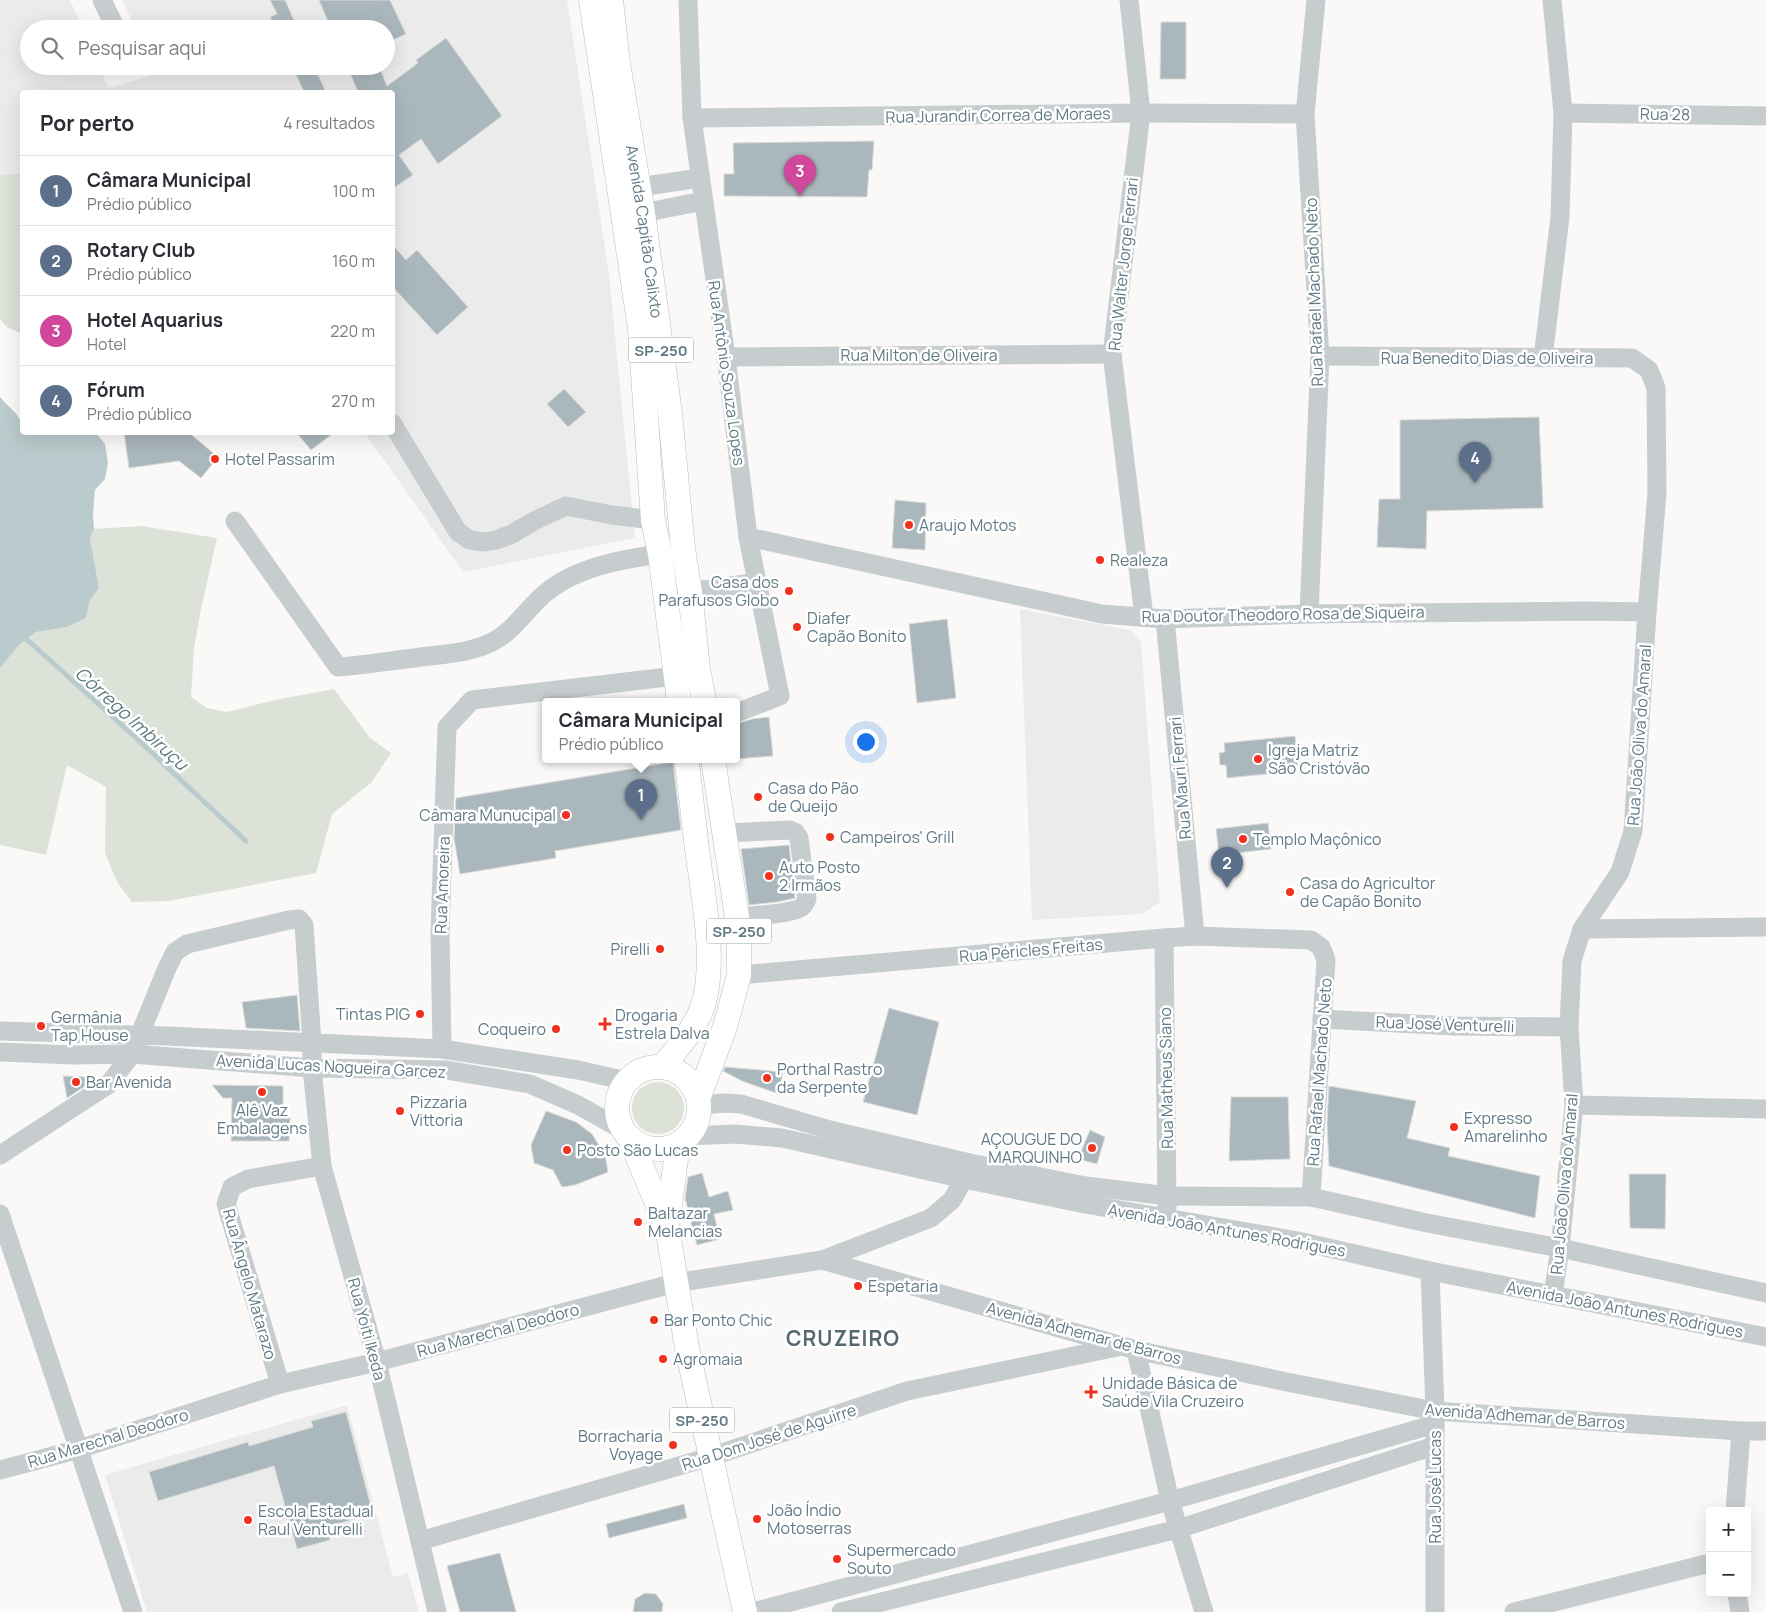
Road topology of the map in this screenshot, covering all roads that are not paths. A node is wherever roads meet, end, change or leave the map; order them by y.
1 (102, 0) edge
2 (591, 0) edge
3 (611, 0) edge
4 (688, 0) edge
5 (1128, 0) edge
6 (1316, 0) edge
7 (1552, 0) edge
8 (112, 20) edge
9 (1141, 113) junction
10 (1563, 113) junction
11 (1305, 114) junction
12 (1766, 116) edge
13 (692, 118) junction
14 (700, 178) junction
15 (639, 187) junction
16 (704, 201) junction
17 (643, 213) junction
18 (1112, 354) junction
19 (1320, 356) junction
20 (726, 357) junction
21 (1543, 358) junction
22 (1649, 370) joint
23 (395, 428) edge
24 (653, 520) junction
25 (235, 521) dead end
26 (748, 537) junction
27 (660, 554) junction
28 (758, 582) junction
29 (690, 592) junction
30 (1647, 612) junction
31 (1309, 614) junction
32 (1144, 617) junction
33 (1165, 619) junction
34 (676, 676) junction
35 (679, 698) edge
36 (703, 698) edge
37 (740, 711) edge
38 (687, 763) edge
39 (714, 763) edge
40 (724, 832) junction
41 (737, 917) junction
42 (1766, 926) edge
43 (1582, 929) junction
44 (1195, 936) junction
45 (1164, 938) junction
46 (1321, 947) joint
47 (739, 974) junction
48 (1322, 1019) junction
49 (1569, 1027) junction
50 (0, 1031) edge
51 (139, 1035) junction
52 (312, 1044) junction
53 (442, 1049) junction
54 (0, 1052) edge
55 (132, 1054) junction
56 (494, 1056) junction
57 (662, 1067) junction
58 (312, 1068) junction
59 (490, 1077) junction
60 (627, 1081) junction
61 (698, 1102) junction
62 (1574, 1105) junction
63 (1766, 1109) edge
64 (626, 1134) junction
65 (683, 1140) junction
66 (0, 1155) edge
67 (322, 1166) junction
68 (967, 1171) junction
69 (1168, 1196) junction
70 (1311, 1197) junction
71 (0, 1214) edge
72 (1166, 1218) junction
73 (667, 1228) junction
74 (1560, 1248) junction
75 (822, 1260) junction
76 (1430, 1271) junction
77 (675, 1283) junction
78 (1766, 1293) edge
79 (1553, 1295) junction
80 (1766, 1337) edge
81 (1128, 1348) junction
82 (377, 1362) junction
83 (280, 1384) junction
84 (1435, 1418) junction
85 (1741, 1431) junction
86 (1766, 1431) edge
87 (1434, 1446) junction
88 (79, 1449) junction
89 (710, 1457) junction
90 (0, 1470) edge
91 (1170, 1501) junction
92 (1736, 1507) edge
93 (1178, 1529) junction
94 (420, 1541) junction
95 (977, 1553) junction
96 (1706, 1564) edge
97 (982, 1577) junction
98 (1738, 1597) edge
99 (133, 1612) edge
100 (438, 1612) edge
101 (745, 1612) edge
102 (754, 1612) edge
103 (841, 1612) edge
104 (1204, 1612) edge
105 (1435, 1612) edge
106 (1514, 1612) edge
107 (1740, 1612) edge

1 - 8 street
2 - 24 main road, Avenida Capitão Calixto / SP-250
3 - 15 main road, Avenida Capitão Calixto / SP-250
4 - 13 street, Rua Antônio Souza Lopes
5 - 9 street, Rua Walter Jorge Ferrari
6 - 11 street, Rua Rafael Machado Neto
7 - 10 street
9 - 11 street, Rua Jurandir Correa de Moraes
9 - 13 street, Rua Jurandir Correa de Moraes
9 - 18 street, Rua Walter Jorge Ferrari
10 - 12 street, Rua 28
10 - 21 street
11 - 19 street, Rua Rafael Machado Neto
13 - 14 street, Rua Antônio Souza Lopes
14 - 15 street
14 - 16 street, Rua Antônio Souza Lopes
15 - 17 main road, Avenida Capitão Calixto / SP-250
16 - 17 street
16 - 20 street, Rua Antônio Souza Lopes
17 - 29 main road, Avenida Capitão Calixto / SP-250
18 - 20 street, Rua Milton de Oliveira
18 - 32 street, Rua Walter Jorge Ferrari
19 - 21 street, Rua Benedito Dias de Oliveira
19 - 31 street, Rua Rafael Machado Neto
20 - 26 street, Rua Antônio Souza Lopes
21 - 22 street, Rua Benedito Dias de Oliveira
22 - 30 street, Rua João Oliva do Amaral
23 - 24 street
24 - 27 main road, Avenida Capitão Calixto / SP-250
25 - 27 street
26 - 28 street, Rua Antônio Souza Lopes
26 - 32 street, Rua Doutor Theodoro Rosa de Siqueira
27 - 34 main road, Avenida Capitão Calixto / SP-250
28 - 29 street
28 - 37 street, Rua Antônio Souza Lopes
29 - 36 main road, Avenida Capitão Calixto / SP-250
30 - 31 street, Rua Doutor Theodoro Rosa de Siqueira
30 - 43 street, Rua João Oliva do Amaral
31 - 33 street, Rua Doutor Theodoro Rosa de Siqueira
32 - 33 street, Rua Doutor Theodoro Rosa de Siqueira
33 - 44 street, Rua Mauri Ferrari
34 - 35 main road, Avenida Capitão Calixto / SP-250
34 - 53 street, Rua Amoreira
38 - 57 main road, SP-250
39 - 40 main road, SP-250
40 - 41 main road, SP-250
40 - 41 street
41 - 47 main road, SP-250
42 - 43 street
43 - 49 street, Rua João Oliva do Amaral
44 - 45 street, Rua Péricles Freitas
44 - 46 street, Rua Péricles Freitas
45 - 47 street, Rua Péricles Freitas
45 - 69 street, Rua Matheus Siano
46 - 48 street, Rua Rafael Machado Neto
47 - 61 main road, SP-250
48 - 49 street, Rua José Venturelli
48 - 70 street, Rua Rafael Machado Neto
49 - 62 street, Rua João Oliva do Amaral
50 - 51 street, Avenida Lucas Nogueira Garcez
51 - 52 street, Avenida Lucas Nogueira Garcez
51 - 52 street, Rua Yoiti Ikeda
51 - 55 street
52 - 53 street, Avenida Lucas Nogueira Garcez
52 - 58 street, Rua Yoiti Ikeda
53 - 56 street, Avenida Lucas Nogueira Garcez
54 - 55 street, Avenida Lucas Nogueira Garcez
55 - 58 street, Avenida Lucas Nogueira Garcez
55 - 66 street
56 - 59 street
56 - 60 street, Avenida Lucas Nogueira Garcez
57 - 60 main road
57 - 61 main road
58 - 59 street, Avenida Lucas Nogueira Garcez
58 - 67 street, Rua Yoiti Ikeda
59 - 64 street, Avenida Lucas Nogueira Garcez
60 - 64 main road, SP-250
61 - 65 main road, SP-250
61 - 68 street, Avenida João Antunes Rodrigues
62 - 63 street
62 - 74 street, Rua João Oliva do Amaral
64 - 65 main road
64 - 73 main road, SP-250
65 - 68 street, Avenida João Antunes Rodrigues
65 - 73 main road, SP-250
67 - 82 street, Rua Yoiti Ikeda
67 - 83 street, Rua Ângelo Matarazo
68 - 69 street, Avenida João Antunes Rodrigues
68 - 72 street, Avenida João Antunes Rodrigues
68 - 75 street, Rua Marechal Deodoro
69 - 70 street, Avenida João Antunes Rodrigues
69 - 72 street, Rua Matheus Siano
70 - 74 street, Avenida João Antunes Rodrigues
71 - 88 street
72 - 76 street, Avenida João Antunes Rodrigues
73 - 77 main road, SP-250
74 - 78 street, Avenida João Antunes Rodrigues
74 - 79 street, Rua João Oliva do Amaral
75 - 77 street, Rua Marechal Deodoro
75 - 81 street, Avenida Adhemar de Barros
76 - 79 street, Avenida João Antunes Rodrigues
76 - 84 street, Rua José Lucas
77 - 82 street, Rua Marechal Deodoro
77 - 89 main road, SP-250
79 - 80 street, Avenida João Antunes Rodrigues
81 - 84 street, Avenida Adhemar de Barros
81 - 89 street, Rua Dom José de Aguirre
81 - 91 street
82 - 83 street, Rua Marechal Deodoro
82 - 94 street, Rua Yoiti Ikeda
83 - 88 street, Rua Marechal Deodoro
84 - 85 street, Avenida Adhemar de Barros
84 - 87 street, Rua José Lucas
84 - 91 street, Avenida Adhemar de Barros
85 - 86 street, Avenida Adhemar de Barros
85 - 92 street
87 - 93 street
87 - 105 street, Rua José Lucas
88 - 90 street, Rua Marechal Deodoro
88 - 99 street
89 - 94 street, Rua Dom José de Aguirre
89 - 101 main road, SP-250
91 - 93 street
91 - 95 street, Avenida Adhemar de Barros
93 - 97 street
93 - 104 street
94 - 100 street, Rua Yoiti Ikeda
95 - 97 street
95 - 102 street, Avenida Adhemar de Barros
96 - 106 street
97 - 103 street
98 - 107 street

